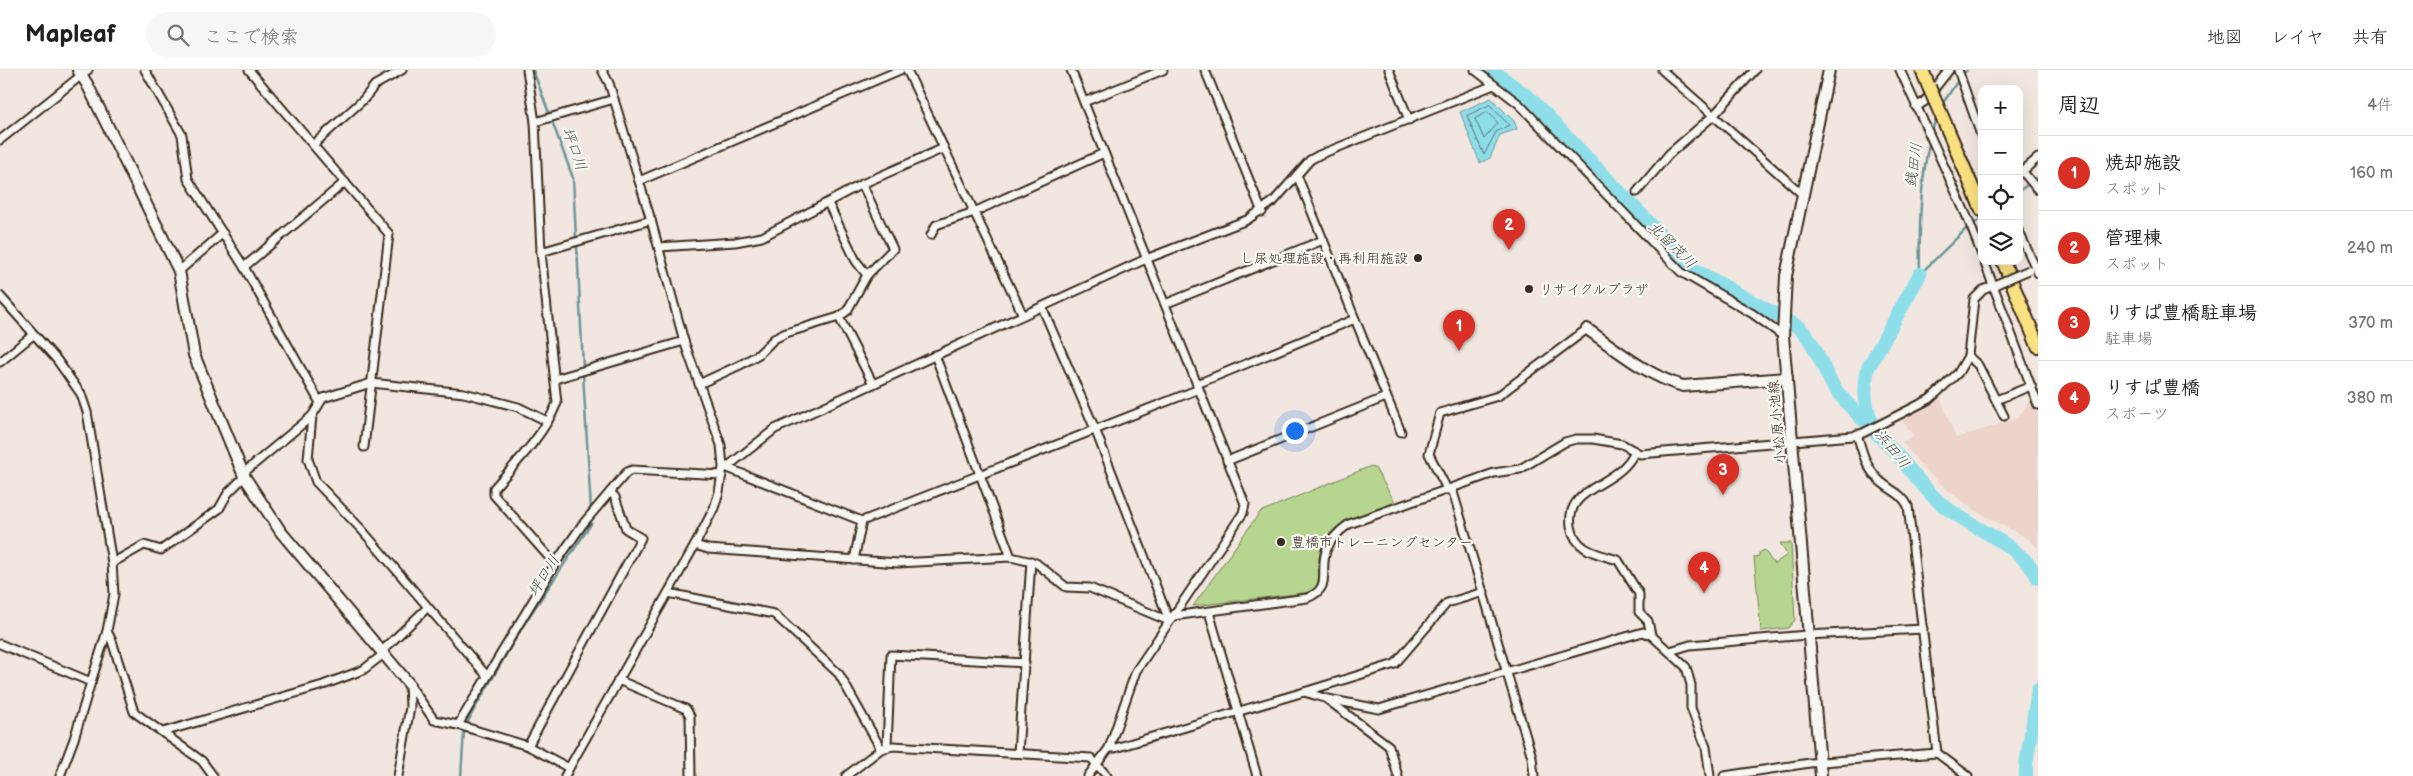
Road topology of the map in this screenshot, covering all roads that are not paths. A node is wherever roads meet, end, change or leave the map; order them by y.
1 (145, 70) edge
2 (249, 70) edge
3 (402, 70) edge
4 (527, 70) edge
5 (602, 70) edge
6 (900, 70) edge
7 (907, 70) edge
8 (1071, 70) edge
9 (1163, 70) edge
10 (1205, 70) edge
11 (1389, 70) edge
12 (1476, 70) edge
13 (1662, 70) edge
14 (1755, 70) edge
15 (1829, 70) edge
16 (1900, 70) edge
17 (1922, 70) edge
18 (1949, 70) edge
19 (1958, 70) edge
20 (82, 71) edge
21 (1494, 85) junction
22 (614, 98) junction
23 (1084, 102) junction
24 (1916, 107) junction
25 (1714, 115) junction
26 (1410, 120) junction
27 (534, 122) junction
28 (1979, 130) edge
29 (0, 140) edge
30 (313, 145) junction
31 (944, 148) junction
32 (1104, 153) junction
33 (2038, 158) edge
34 (2023, 171) edge
35 (2023, 174) edge
36 (1297, 175) junction
37 (639, 181) junction
38 (345, 182) junction
39 (862, 184) junction
40 (2036, 188) edge
41 (1637, 192) dead end
42 (1802, 194) junction
43 (1978, 202) edge
44 (828, 203) junction
45 (974, 212) junction
46 (1262, 212) junction
47 (651, 220) junction
48 (223, 234) junction
49 (932, 235) dead end
50 (1323, 240) junction
51 (2023, 241) edge
52 (1978, 245) edge
53 (659, 247) junction
54 (541, 252) junction
55 (1146, 259) junction
56 (1986, 265) edge
57 (2007, 265) edge
58 (2007, 265) edge
59 (244, 267) junction
60 (2035, 269) edge
61 (178, 272) junction
62 (867, 275) junction
63 (1996, 284) junction
64 (0, 296) edge
65 (1165, 304) junction
66 (1042, 307) junction
67 (1023, 315) junction
68 (839, 317) junction
69 (1355, 319) junction
70 (2038, 326) edge
71 (1587, 329) joint
72 (1784, 333) junction
73 (33, 335) junction
74 (684, 341) junction
75 (2038, 346) edge
76 (935, 356) junction
77 (1968, 356) junction
78 (0, 362) edge
79 (1787, 378) junction
80 (555, 379) junction
81 (371, 383) junction
82 (700, 384) junction
83 (873, 384) junction
84 (1198, 386) junction
85 (2031, 386) junction
86 (1386, 397) junction
87 (1996, 400) junction
88 (319, 402) junction
89 (2038, 405) edge
90 (312, 416) junction
91 (2004, 416) dead end
92 (547, 421) junction
93 (1095, 429) junction
94 (1401, 432) dead end
95 (1860, 434) junction
96 (1793, 441) junction
97 (364, 447) dead end
98 (1635, 452) junction
99 (1227, 461) junction
100 (724, 470) junction
101 (981, 475) junction
102 (244, 476) junction
103 (1447, 489) junction
104 (610, 492) junction
105 (862, 521) junction
106 (695, 545) junction
107 (1011, 557) junction
108 (854, 560) junction
109 (1031, 561) junction
110 (112, 563) junction
111 (555, 564) junction
112 (1484, 592) junction
113 (668, 593) junction
114 (427, 608) junction
115 (1209, 612) junction
116 (1171, 618) junction
117 (1924, 629) junction
118 (107, 631) junction
119 (1651, 635) junction
120 (1807, 635) junction
121 (0, 644) edge
122 (1670, 651) junction
123 (384, 652) junction
124 (1025, 663) junction
125 (1507, 672) junction
126 (487, 676) junction
127 (618, 680) junction
128 (91, 682) junction
129 (409, 684) junction
130 (1304, 692) junction
131 (1328, 699) junction
132 (1238, 711) junction
133 (459, 725) junction
134 (163, 732) junction
135 (528, 746) junction
136 (884, 747) junction
137 (1109, 748) junction
138 (1018, 753) junction
139 (1937, 753) junction
140 (1820, 763) junction
141 (1097, 764) junction
142 (569, 768) junction
143 (1748, 774) edge
144 (60, 776) edge
145 (213, 776) edge
146 (398, 776) edge
147 (565, 776) edge
148 (691, 776) edge
149 (846, 776) edge
150 (1088, 776) edge
151 (1107, 776) edge
152 (1257, 776) edge
153 (1398, 776) edge
154 (1534, 776) edge
155 (1710, 776) edge
156 (1724, 776) edge
157 (1821, 776) edge
158 (1968, 776) edge

1 - 48 street
2 - 30 street
3 - 30 street
4 - 27 street
5 - 22 street
6 - 37 street
7 - 31 street
8 - 23 street
9 - 23 street
10 - 46 street
11 - 26 street
12 - 21 street
13 - 25 street
14 - 25 street
15 - 42 street, 小松原小池線
16 - 24 street
17 - 43 highway, bridge
18 - 24 street
19 - 28 street
20 - 29 street
20 - 61 street
21 - 26 street
21 - 72 street
22 - 27 street
22 - 37 street
23 - 32 street
24 - 52 street
25 - 41 street
25 - 42 street
26 - 36 street
27 - 54 street
30 - 38 street
31 - 39 street
31 - 45 street
32 - 45 street
32 - 55 street
33 - 34 street
35 - 40 street
36 - 46 street
36 - 50 street
37 - 47 street
38 - 59 street
38 - 81 street
39 - 44 street
39 - 62 street
42 - 72 street, 小松原小池線
44 - 53 street
44 - 62 street
45 - 49 street
45 - 67 street
46 - 55 street
47 - 53 street
47 - 54 street
48 - 59 street
48 - 61 street
50 - 65 street
50 - 69 street
51 - 60 street
53 - 74 street
54 - 80 street
55 - 65 street
55 - 66 street
56 - 63 street
57 - 70 highway
58 - 75 highway
59 - 88 street
60 - 63 street, bridge
61 - 102 street
62 - 68 street
63 - 77 street
63 - 85 street
64 - 73 street
65 - 84 street
66 - 67 street
66 - 93 street
67 - 76 street
68 - 82 street
68 - 83 street
69 - 84 street
69 - 86 street
71 - 79 street
71 - 103 street
72 - 79 street, 小松原小池線
73 - 78 street
73 - 110 street
74 - 80 street
74 - 82 street
76 - 83 street
76 - 101 street
77 - 87 street
77 - 95 street
79 - 96 street, 小松原小池線
80 - 92 street
81 - 88 street
81 - 92 street
81 - 97 street
82 - 100 street
83 - 100 street
84 - 93 street
84 - 99 street
85 - 87 street
85 - 89 street
86 - 94 street
86 - 99 street
87 - 91 street
88 - 90 street
90 - 102 street
90 - 114 street
92 - 111 street
93 - 101 street
93 - 116 street
95 - 96 street
95 - 117 street
96 - 98 street
96 - 120 street, 小松原小池線
98 - 103 street
98 - 119 street
99 - 116 street
100 - 104 street
100 - 105 street
100 - 106 street
101 - 105 street
101 - 107 street
102 - 110 street
102 - 123 street
103 - 112 street
103 - 115 street
104 - 111 street
104 - 135 street
105 - 108 street
106 - 108 street
106 - 113 street
107 - 108 street
107 - 109 street
109 - 116 street
109 - 124 street
110 - 118 street
111 - 126 street
112 - 125 street
112 - 130 street
113 - 127 street
113 - 136 street
114 - 123 street
114 - 126 street
115 - 116 street
115 - 132 street
116 - 137 street
117 - 120 street
117 - 139 street
118 - 128 street
118 - 134 street
119 - 122 street
119 - 125 street
120 - 122 street
120 - 140 street, 小松原小池線
121 - 128 street
122 - 155 street
123 - 129 street
123 - 134 street
124 - 136 street
124 - 138 street
125 - 131 street
125 - 154 street
126 - 133 street
127 - 142 street
127 - 148 street
128 - 144 street
129 - 133 street
129 - 146 street
130 - 131 street
130 - 132 street
131 - 153 street
132 - 137 street
132 - 152 street
133 - 135 street
134 - 145 street
135 - 142 street
136 - 138 street
136 - 149 street
137 - 141 street
138 - 141 street
139 - 140 street
139 - 158 street
140 - 143 street
140 - 157 street, 小松原小池線
141 - 150 street
141 - 151 street
142 - 147 street
143 - 156 street

